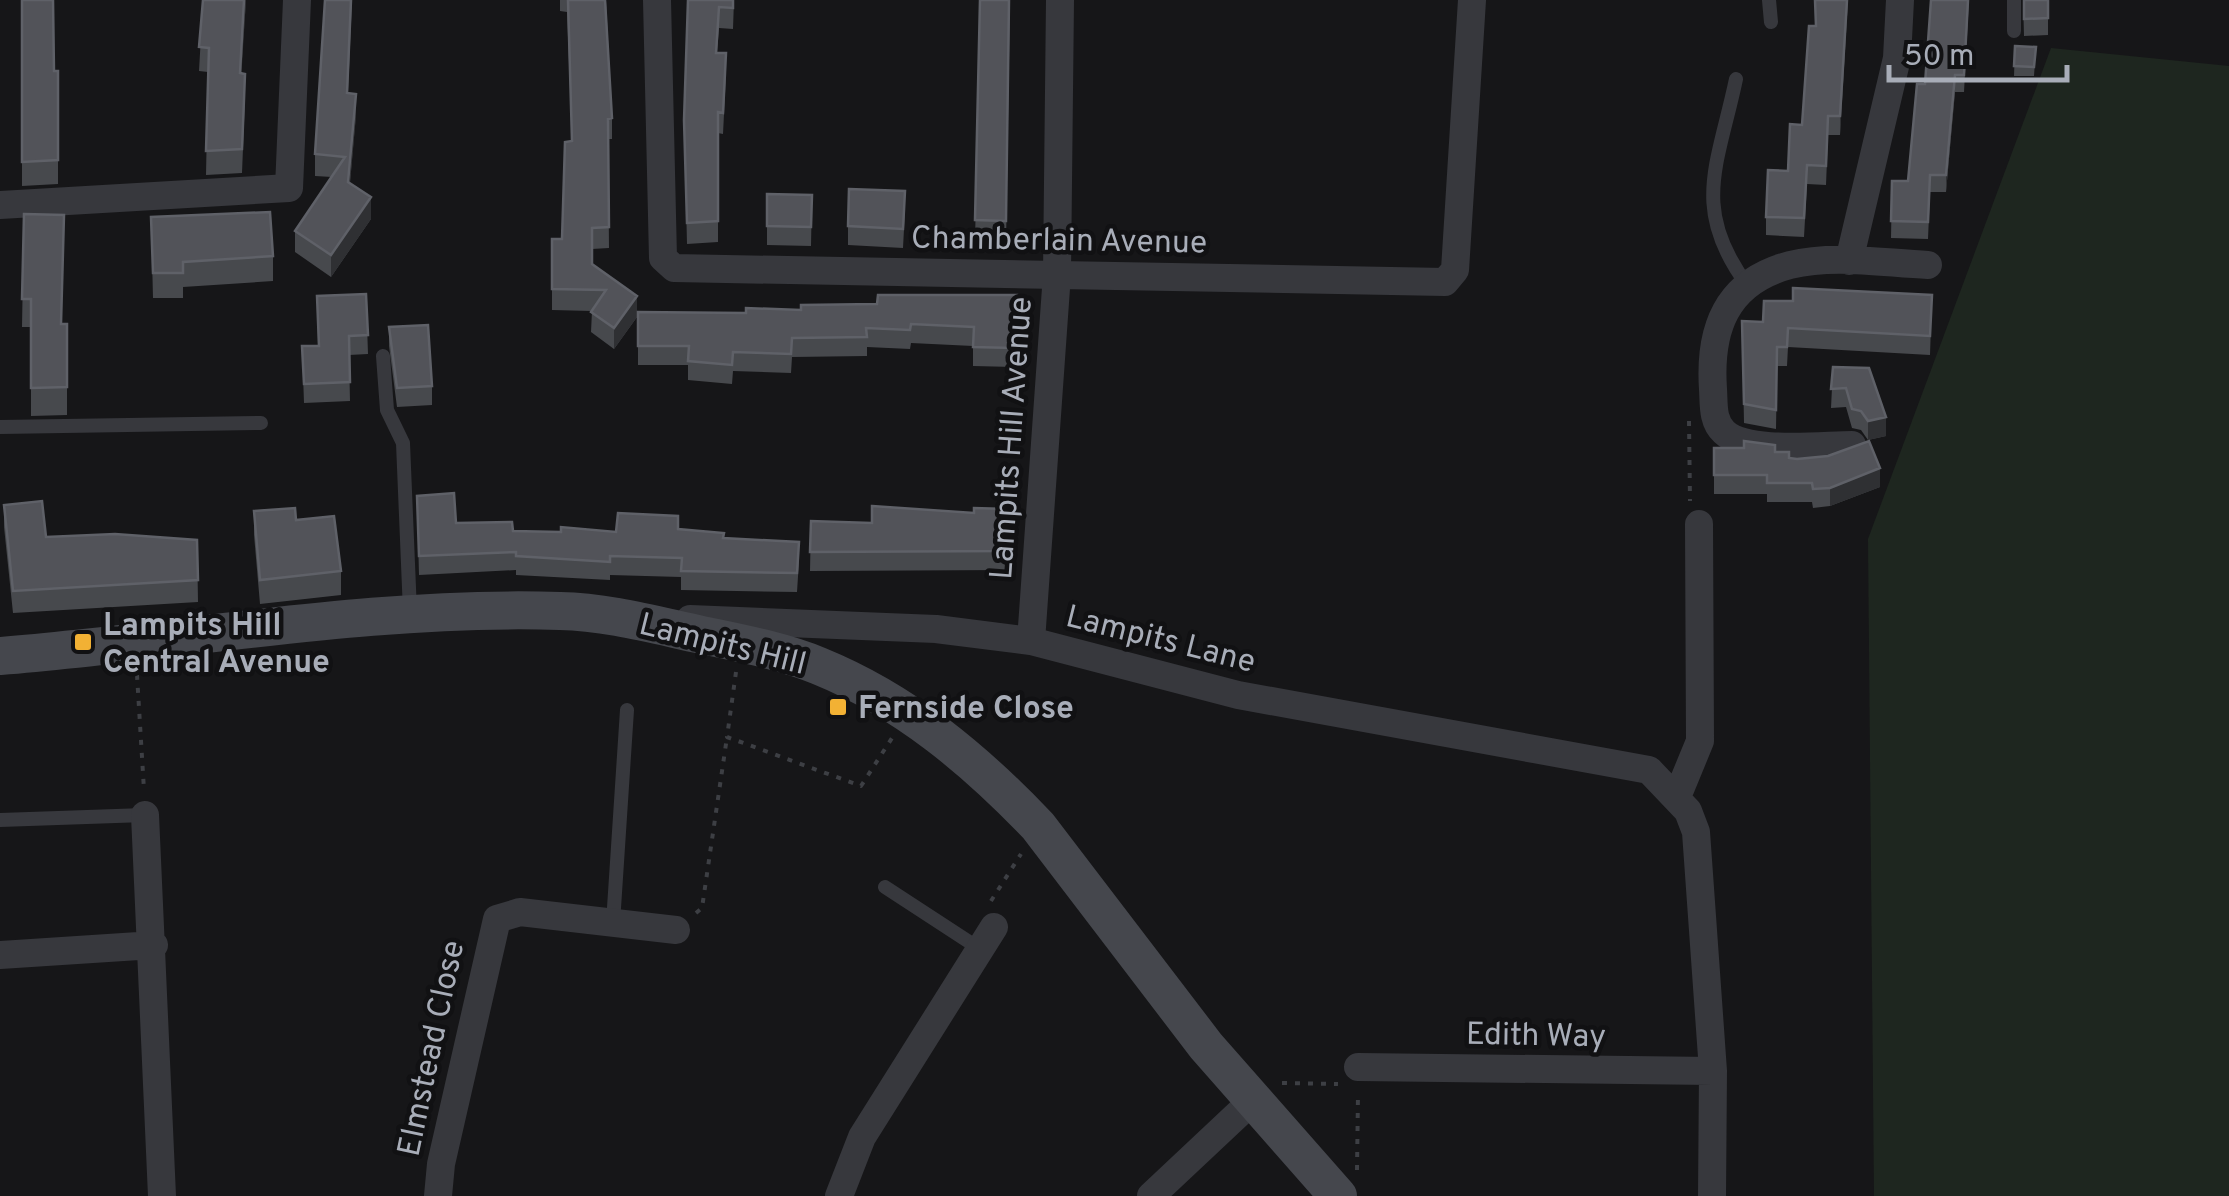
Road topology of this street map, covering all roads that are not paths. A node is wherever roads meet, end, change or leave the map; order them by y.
1 (297, 0) edge
2 (656, 0) edge
3 (1060, 0) edge
4 (1472, 0) edge
5 (1769, 0) edge
6 (1900, 0) edge
7 (2014, 0) edge
8 (1772, 22) dead end
9 (2014, 32) dead end
10 (1736, 79) dead end
11 (0, 205) edge
12 (1849, 261) junction
13 (1928, 265) dead end
14 (1057, 274) junction
15 (1748, 287) junction
16 (383, 356) dead end
17 (260, 424) dead end
18 (0, 427) edge
19 (1852, 445) edge
20 (1698, 524) road end
21 (612, 616) junction
22 (411, 618) junction
23 (1031, 641) junction
24 (0, 656) edge
25 (627, 710) dead end
26 (1676, 797) junction
27 (145, 815) joint
28 (0, 820) edge
29 (885, 887) dead end
30 (613, 923) junction
31 (676, 930) road end
32 (987, 938) joint
33 (154, 944) junction
34 (0, 954) edge
35 (1358, 1067) road end
36 (1713, 1071) junction
37 (1252, 1102) junction
38 (1348, 1187) edge
39 (162, 1196) edge
40 (438, 1196) edge
41 (839, 1196) edge
42 (1151, 1196) edge
43 (1712, 1196) edge

1 - 11 street
2 - 14 street, Chamberlain Avenue
3 - 14 street, Lampits Hill Avenue
4 - 14 street, Chamberlain Avenue
5 - 8 lane
6 - 12 street
7 - 9 lane
10 - 15 lane
12 - 13 street
12 - 15 street
14 - 23 street, Lampits Hill Avenue
15 - 19 street
16 - 22 lane
17 - 18 lane
20 - 26 street
21 - 22 main road, Lampits Hill
21 - 23 street, Lampits Lane
21 - 37 main road, Lampits Hill
22 - 24 main road, Lampits Hill
23 - 26 street, Lampits Lane
25 - 30 lane
26 - 36 street, Lampits Lane
27 - 28 lane
27 - 33 street
29 - 32 lane
30 - 31 street, Elmstead Close
30 - 40 street, Elmstead Close
32 - 41 street
33 - 34 street
33 - 39 street
35 - 36 street, Edith Way
36 - 43 street, Lampits Lane
37 - 38 main road, Lampits Hill
37 - 42 street

